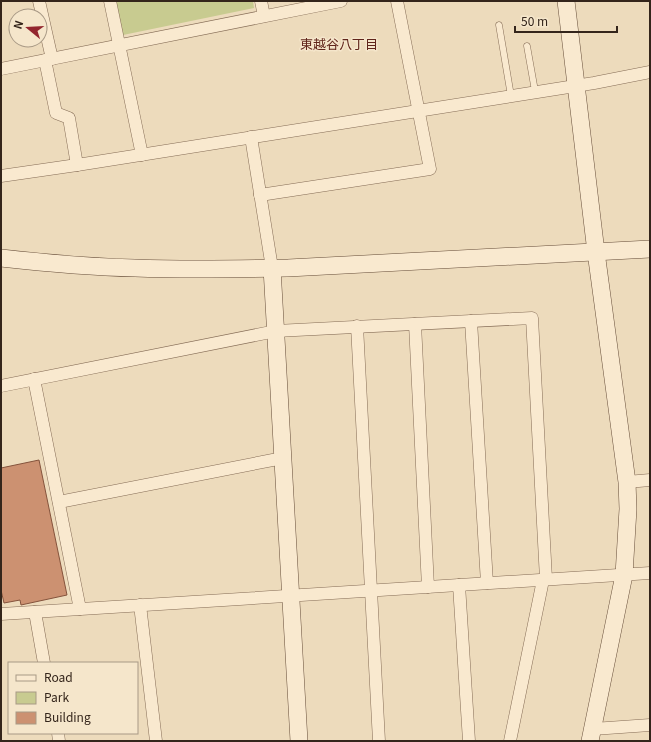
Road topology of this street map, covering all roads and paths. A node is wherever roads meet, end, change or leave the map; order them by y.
1 (39, 1) edge
2 (110, 1) edge
3 (261, 1) edge
4 (341, 1) edge
5 (397, 1) edge
6 (566, 1) edge
7 (264, 16) junction
8 (499, 25) dead end
9 (119, 45) junction
10 (527, 46) dead end
11 (48, 59) junction
12 (1, 69) edge
13 (650, 72) edge
14 (576, 85) junction
15 (536, 92) junction
16 (512, 96) junction
17 (419, 110) junction
18 (251, 137) junction
19 (142, 155) junction
20 (77, 165) junction
21 (1, 176) edge
22 (260, 195) junction
23 (650, 249) edge
24 (596, 252) junction
25 (1, 258) edge
26 (272, 268) junction
27 (472, 322) junction
28 (415, 324) junction
29 (357, 326) junction
30 (276, 331) junction
31 (34, 379) junction
32 (1, 386) edge
33 (283, 458) junction
34 (650, 480) edge
35 (627, 482) junction
36 (58, 502) junction
37 (650, 573) edge
38 (624, 575) junction
39 (544, 580) junction
40 (487, 583) junction
41 (459, 585) junction
42 (428, 587) junction
43 (370, 591) junction
44 (290, 596) junction
45 (140, 605) junction
46 (80, 609) junction
47 (35, 612) junction
48 (1, 614) edge
49 (44, 662) edge
50 (650, 725) edge
51 (592, 735) edge
52 (156, 741) edge
53 (299, 741) edge
54 (379, 741) edge
55 (469, 741) edge
56 (510, 741) edge

1 - 11 street
2 - 9 street
3 - 7 street
4 - 7 street
5 - 17 street
6 - 14 street
7 - 9 street
8 - 16 lane
9 - 11 street
9 - 19 street
10 - 15 lane
11 - 12 street
11 - 20 street
13 - 14 street
14 - 15 street
14 - 24 street
15 - 16 street
16 - 17 street
17 - 18 street
17 - 22 street
18 - 19 street
18 - 22 street
19 - 20 street
20 - 21 street
22 - 26 street
23 - 24 street
24 - 26 street
24 - 35 street
25 - 26 street
26 - 30 street
27 - 28 street
27 - 39 street
27 - 40 street
28 - 29 street
28 - 42 street
29 - 30 street
29 - 43 street
30 - 31 street
30 - 33 street
31 - 32 street
31 - 36 street
33 - 36 street
33 - 44 street
34 - 35 street
35 - 38 street
36 - 46 street
37 - 38 street
38 - 39 street
38 - 51 street
39 - 40 street
39 - 56 street
40 - 41 street
41 - 42 street
41 - 55 street
42 - 43 street
43 - 44 street
43 - 54 street
44 - 45 street
44 - 53 street
45 - 46 street
45 - 52 street
46 - 47 street
47 - 48 street
47 - 49 street
50 - 51 street

